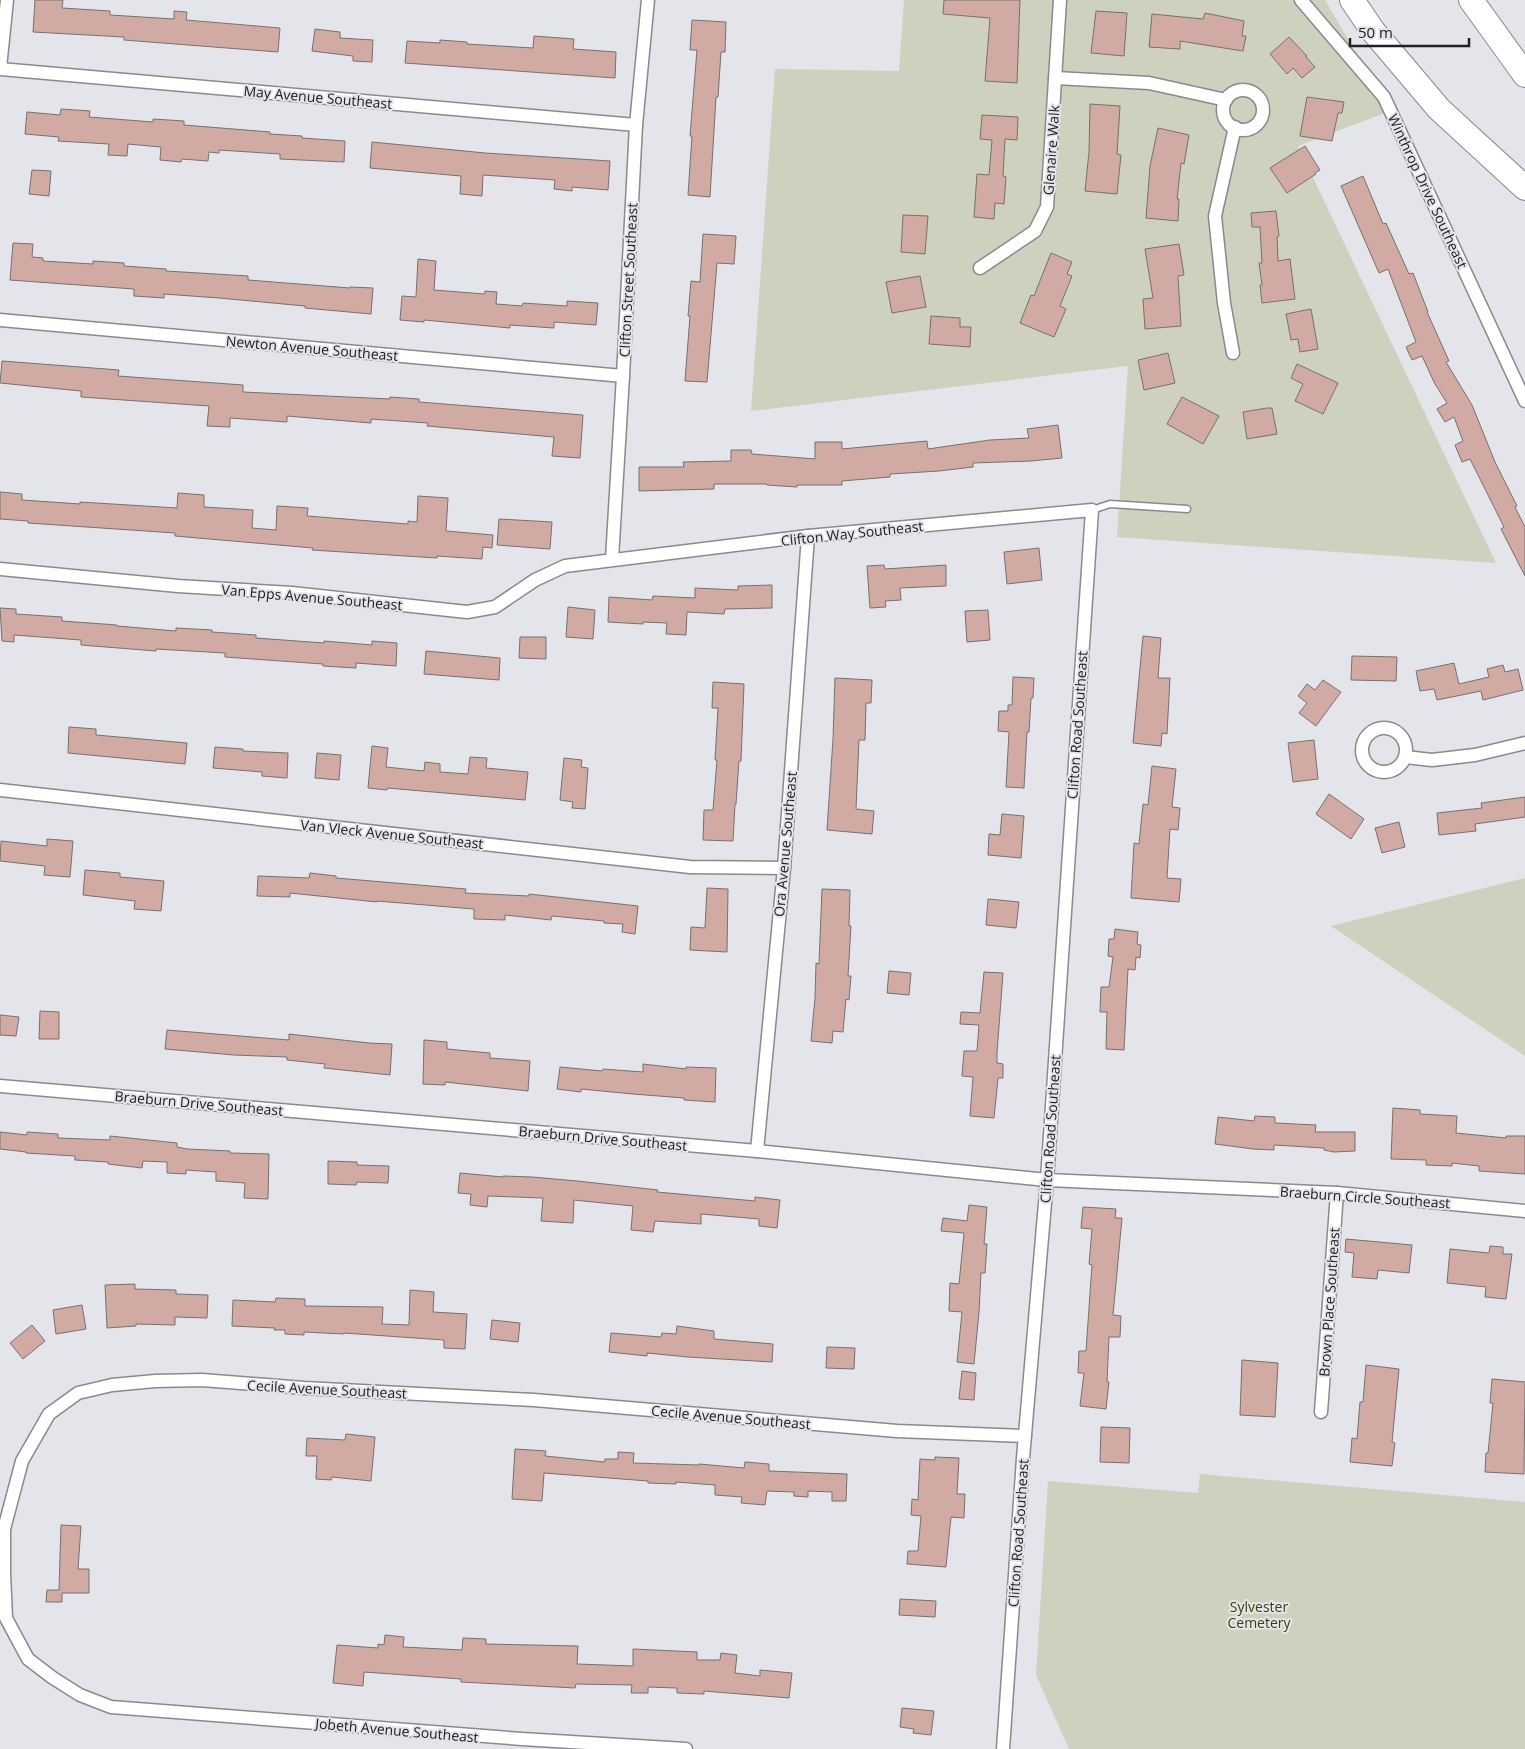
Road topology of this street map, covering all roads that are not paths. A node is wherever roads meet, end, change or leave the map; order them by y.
1 (6, 0) edge
2 (648, 0) edge
3 (1060, 0) edge
4 (1302, 0) edge
5 (1352, 0) edge
6 (1470, 0) edge
7 (0, 68) edge
8 (1525, 76) edge
9 (1055, 78) junction
10 (1226, 100) junction
11 (636, 125) junction
12 (1235, 128) junction
13 (1525, 188) edge
14 (980, 268) dead end
15 (0, 320) edge
16 (1233, 353) dead end
17 (623, 376) junction
18 (1525, 401) edge
19 (1188, 509) dead end
20 (1092, 510) junction
21 (808, 536) junction
22 (612, 559) junction
23 (0, 569) edge
24 (1525, 743) edge
25 (1405, 757) dead end
26 (0, 790) edge
27 (784, 868) junction
28 (0, 1086) edge
29 (757, 1151) junction
30 (1047, 1180) junction
31 (1205, 1187) joint
32 (1337, 1193) junction
33 (1525, 1211) edge
34 (1321, 1412) dead end
35 (1025, 1436) junction
36 (168, 1712) joint
37 (522, 1744) edge
38 (686, 1749) edge
39 (1003, 1749) edge

1 - 7 street
2 - 11 street, Clifton Street Southeast
3 - 9 street, Glenaire Walk
4 - 18 street, Winthrop Drive Southeast
5 - 13 highway
6 - 8 highway
7 - 11 street, May Avenue Southeast
9 - 10 street
9 - 14 street, Glenaire Walk
10 - 12 street
10 - 12 street
11 - 17 street, Clifton Street Southeast
12 - 16 street
15 - 17 street, Newton Avenue Southeast
17 - 22 street, Clifton Street Southeast
19 - 20 lane
20 - 21 street, Clifton Way Southeast
20 - 30 street, Clifton Road Southeast
21 - 22 street, Clifton Way Southeast
21 - 27 street, Ora Avenue Southeast
22 - 23 street, Van Epps Avenue Southeast
24 - 25 street
26 - 27 street, Van Vleck Avenue Southeast
27 - 29 street, Ora Avenue Southeast
28 - 29 street, Braeburn Drive Southeast
29 - 30 street, Braeburn Drive Southeast
30 - 31 street, Braeburn Drive Southeast
30 - 35 street, Clifton Road Southeast
31 - 32 street, Braeburn Circle Southeast
32 - 33 street, Braeburn Circle Southeast
32 - 34 street, Brown Place Southeast
35 - 36 street, Cecile Avenue Southeast
35 - 39 street, Clifton Road Southeast
36 - 37 street, Jobeth Avenue Southeast
37 - 38 street, Jobeth Avenue Southeast

